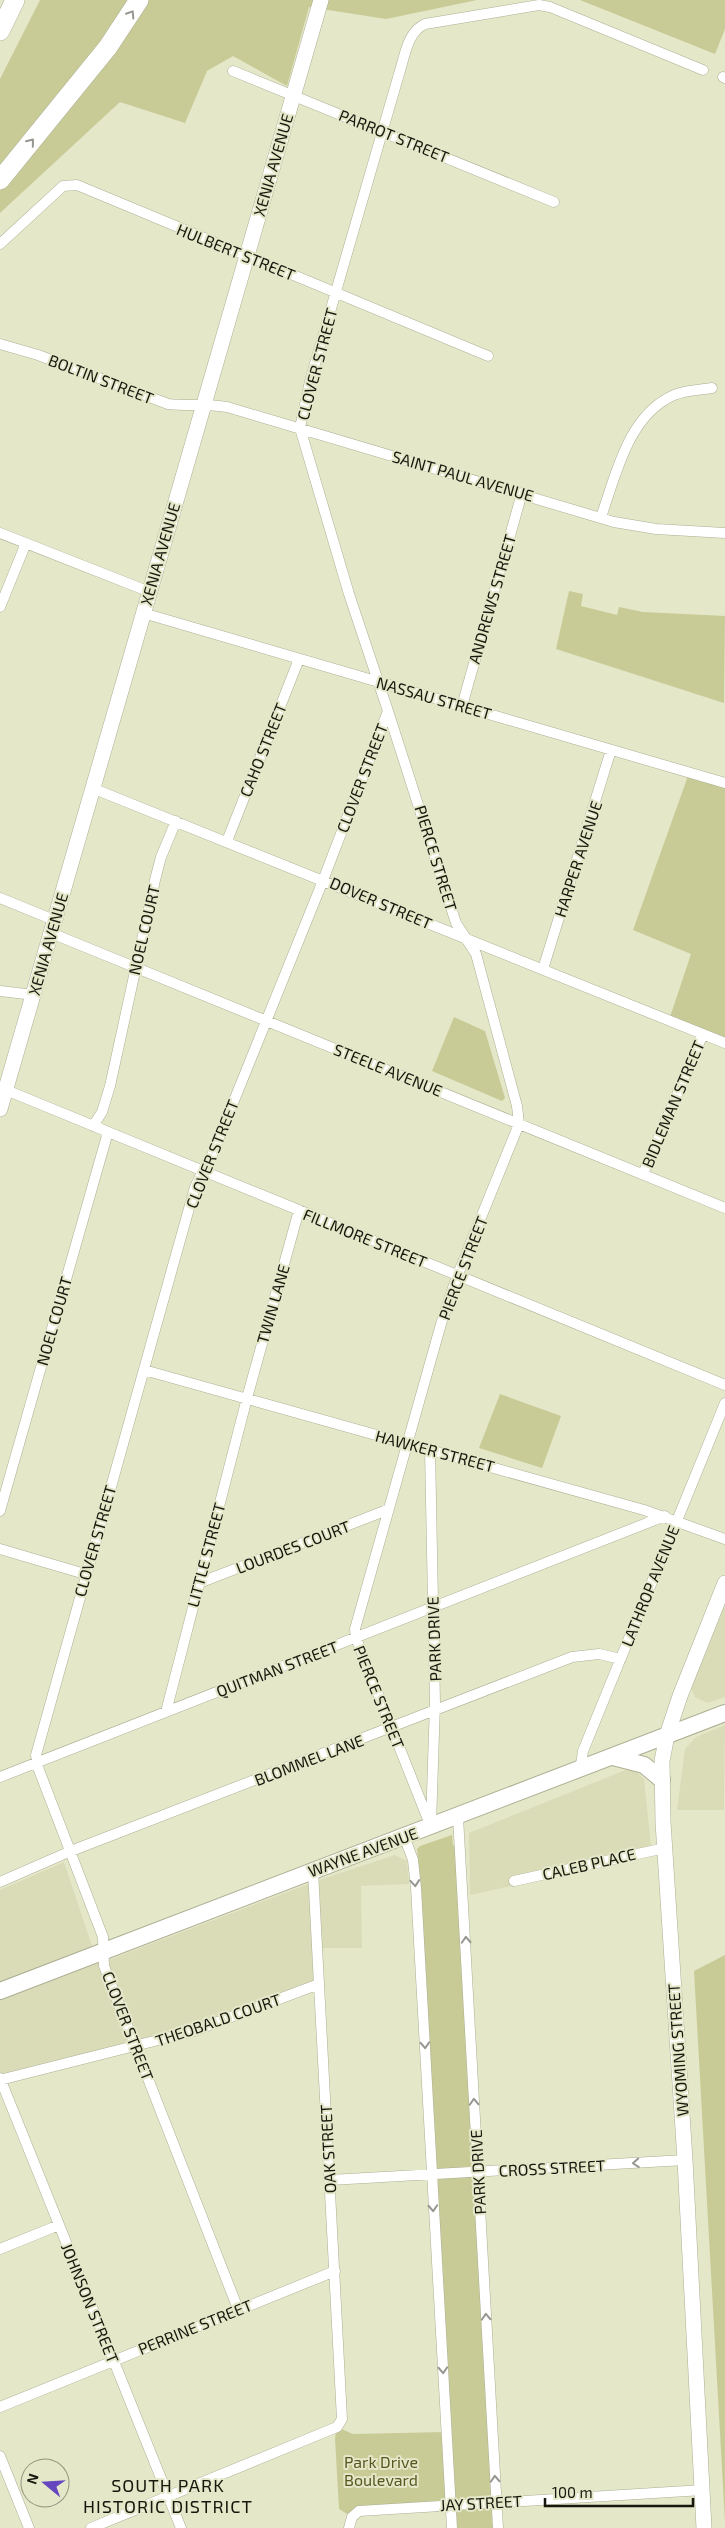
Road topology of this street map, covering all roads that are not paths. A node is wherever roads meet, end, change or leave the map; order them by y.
1 (15, 0) edge
2 (139, 0) edge
3 (321, 0) edge
4 (0, 31) edge
5 (703, 70) dead end
6 (233, 71) dead end
7 (293, 96) junction
8 (383, 132) junction
9 (0, 180) edge
10 (554, 202) dead end
11 (0, 244) edge
12 (246, 256) junction
13 (336, 293) junction
14 (0, 344) edge
15 (488, 356) dead end
16 (712, 388) dead end
17 (204, 404) junction
18 (300, 428) junction
19 (522, 493) junction
20 (601, 517) junction
21 (0, 533) edge
22 (725, 533) edge
23 (26, 543) junction
24 (150, 592) junction
25 (0, 607) edge
26 (143, 613) junction
27 (299, 659) junction
28 (378, 682) junction
29 (462, 706) junction
30 (388, 711) junction
31 (611, 750) junction
32 (725, 783) edge
33 (92, 788) junction
34 (176, 821) junction
35 (227, 841) junction
36 (322, 879) junction
37 (0, 898) edge
38 (52, 926) junction
39 (466, 938) junction
40 (135, 967) junction
41 (543, 969) junction
42 (0, 991) edge
43 (34, 995) junction
44 (267, 1021) junction
45 (702, 1034) junction
46 (725, 1043) edge
47 (6, 1090) junction
48 (0, 1109) edge
49 (519, 1124) junction
50 (93, 1126) junction
51 (108, 1132) junction
52 (202, 1171) junction
53 (644, 1174) junction
54 (725, 1208) edge
55 (299, 1210) junction
56 (458, 1276) junction
57 (144, 1370) junction
58 (725, 1385) edge
59 (247, 1398) junction
60 (725, 1403) edge
61 (408, 1444) junction
62 (430, 1450) junction
63 (0, 1510) edge
64 (387, 1510) junction
65 (665, 1516) junction
66 (677, 1520) junction
67 (725, 1539) edge
68 (0, 1549) edge
69 (85, 1574) junction
70 (199, 1583) junction
71 (725, 1583) edge
72 (433, 1608) junction
73 (356, 1638) junction
74 (621, 1659) junction
75 (435, 1710) junction
76 (166, 1712) junction
77 (725, 1713) edge
78 (391, 1728) junction
79 (667, 1735) junction
80 (613, 1757) junction
81 (38, 1762) junction
82 (586, 1768) junction
83 (0, 1777) edge
84 (662, 1780) junction
85 (458, 1817) junction
86 (431, 1827) junction
87 (404, 1836) junction
88 (665, 1848) junction
89 (71, 1851) junction
90 (313, 1870) junction
91 (514, 1881) dead end
92 (0, 1882) edge
93 (103, 1951) junction
94 (319, 1984) junction
95 (0, 1991) edge
96 (136, 2047) junction
97 (0, 2079) edge
98 (685, 2160) junction
99 (478, 2172) junction
100 (432, 2174) junction
101 (330, 2180) junction
102 (59, 2225) junction
103 (0, 2249) edge
104 (335, 2271) junction
105 (238, 2309) junction
106 (113, 2360) junction
107 (0, 2406) edge
108 (0, 2456) edge
109 (703, 2490) junction
110 (168, 2496) junction
111 (496, 2503) junction
112 (450, 2505) junction
113 (29, 2528) edge
114 (91, 2528) edge
115 (180, 2528) edge
116 (349, 2528) edge
117 (452, 2528) edge
118 (498, 2528) edge
119 (704, 2528) edge

1 - 4 highway
9 -> 2 highway
3 - 7 street, XENIA AVENUE
5 - 8 street, CLOVER STREET
6 - 7 street, PARROT STREET
7 - 8 street, PARROT STREET
7 - 12 street, XENIA AVENUE
8 - 10 street, PARROT STREET
8 - 13 street, CLOVER STREET
11 - 12 street, HULBERT STREET
12 - 13 street, HULBERT STREET
12 - 17 street, XENIA AVENUE
13 - 15 street, HULBERT STREET
13 - 18 street, CLOVER STREET
14 - 17 street, BOLTIN STREET
16 - 20 street
17 - 18 street, SAINT PAUL AVENUE
17 - 24 street, XENIA AVENUE
18 - 19 street, SAINT PAUL AVENUE
18 - 28 street, CLOVER STREET
19 - 20 street, SAINT PAUL AVENUE
19 - 29 street, ANDREWS STREET
20 - 22 street, SAINT PAUL AVENUE
21 - 23 street
23 - 24 street
23 - 25 street
24 - 26 street, XENIA AVENUE
26 - 27 street, NASSAU STREET
26 - 33 street, XENIA AVENUE
27 - 28 street, NASSAU STREET
27 - 35 street, CAHO STREET
28 - 29 street, NASSAU STREET
28 - 30 street, CLOVER STREET
29 - 31 street, NASSAU STREET
30 - 36 street, CLOVER STREET
30 - 39 street, PIERCE STREET
31 - 32 street, NASSAU STREET
31 - 41 street, HARPER AVENUE
33 - 34 street, DOVER STREET
33 - 38 street, XENIA AVENUE
34 - 35 street, DOVER STREET
34 - 40 street, NOEL COURT
35 - 36 street, DOVER STREET
36 - 39 street, DOVER STREET
36 - 44 street, CLOVER STREET
37 - 38 street, STEELE AVENUE
38 - 40 street, STEELE AVENUE
38 - 43 street, XENIA AVENUE
39 - 41 street, DOVER STREET
39 - 49 street, PIERCE STREET
40 - 44 street, STEELE AVENUE
40 - 50 street, NOEL COURT
41 - 45 street, DOVER STREET
42 - 43 street
43 - 47 street, XENIA AVENUE
44 - 49 street, STEELE AVENUE
44 - 52 street, CLOVER STREET
45 - 46 street, DOVER STREET
45 - 53 street, BIDLEMAN STREET
47 - 48 street, XENIA AVENUE
47 - 50 street, FILLMORE STREET
49 - 53 street, STEELE AVENUE
49 - 56 street, PIERCE STREET
50 - 51 street, FILLMORE STREET
51 - 52 street, FILLMORE STREET
51 - 63 street, NOEL COURT
52 - 55 street, FILLMORE STREET
52 - 57 street, CLOVER STREET
53 - 54 street, STEELE AVENUE
55 - 56 street, FILLMORE STREET
55 - 59 street, TWIN LANE
56 - 58 street, FILLMORE STREET
56 - 61 street, PIERCE STREET
57 - 59 street, HAWKER STREET
57 - 69 street, CLOVER STREET
59 - 61 street, HAWKER STREET
59 - 70 street, LITTLE STREET
60 - 66 street, LATHROP AVENUE
61 - 62 street, HAWKER STREET
61 - 64 street, PIERCE STREET
62 - 65 street, HAWKER STREET
62 - 72 street, PARK DRIVE
64 - 70 street, LOURDES COURT
64 - 73 street, PIERCE STREET
65 - 66 street, HAWKER STREET
65 - 72 street, QUITMAN STREET
66 - 67 street, HAWKER STREET
66 - 74 street, LATHROP AVENUE
68 - 69 street
69 - 81 street, CLOVER STREET
70 - 76 street, LITTLE STREET
71 - 79 street, WYOMING STREET
72 - 73 street, QUITMAN STREET
72 - 75 street, PARK DRIVE
73 - 76 street, QUITMAN STREET
73 - 78 street, PIERCE STREET
74 - 75 street, BLOMMEL LANE
74 - 82 street, LATHROP AVENUE
75 - 78 street, BLOMMEL LANE
75 - 86 street, PARK DRIVE
76 - 81 street, QUITMAN STREET
77 - 79 main road, WAYNE AVENUE
78 - 86 street, PIERCE STREET
78 - 89 street, BLOMMEL LANE
79 - 80 main road, WAYNE AVENUE
79 - 84 street, WYOMING STREET
80 - 82 main road, WAYNE AVENUE
80 - 84 main road
81 - 83 street, QUITMAN STREET
81 - 89 street, CLOVER STREET
82 - 85 main road, WAYNE AVENUE
84 - 88 street, WYOMING STREET
85 - 86 main road, WAYNE AVENUE
99 -> 85 street, PARK DRIVE
86 - 87 main road, WAYNE AVENUE
87 - 90 main road, WAYNE AVENUE
87 -> 100 street
88 - 91 street, CALEB PLACE
88 - 98 street, WYOMING STREET
89 - 92 street, BLOMMEL LANE
89 - 93 street, CLOVER STREET
90 - 93 main road, WAYNE AVENUE
90 - 94 street, OAK STREET
93 - 95 main road, WAYNE AVENUE
93 - 96 street, CLOVER STREET
94 - 96 street, THEOBALD COURT
94 - 101 street, OAK STREET
96 - 97 street, THEOBALD COURT
96 - 105 street, CLOVER STREET
97 - 102 street, JOHNSON STREET
98 -> 99 street, CROSS STREET
98 - 109 street, WYOMING STREET
99 - 100 street, CROSS STREET
111 -> 99 street, PARK DRIVE
100 - 101 street, CROSS STREET
100 -> 112 street
101 - 104 street, OAK STREET
102 - 103 street
102 - 106 street, JOHNSON STREET
104 - 105 street, PERRINE STREET
104 - 110 street, OAK STREET
105 - 106 street, PERRINE STREET
106 - 107 street, PERRINE STREET
106 - 110 street, JOHNSON STREET
108 - 113 street
109 - 111 street, JAY STREET
109 - 119 street, WYOMING STREET
110 - 114 street
110 - 115 street, JOHNSON STREET
111 - 112 street, JAY STREET
111 - 118 street, PARK DRIVE
112 - 116 street, JAY STREET
112 - 117 street

